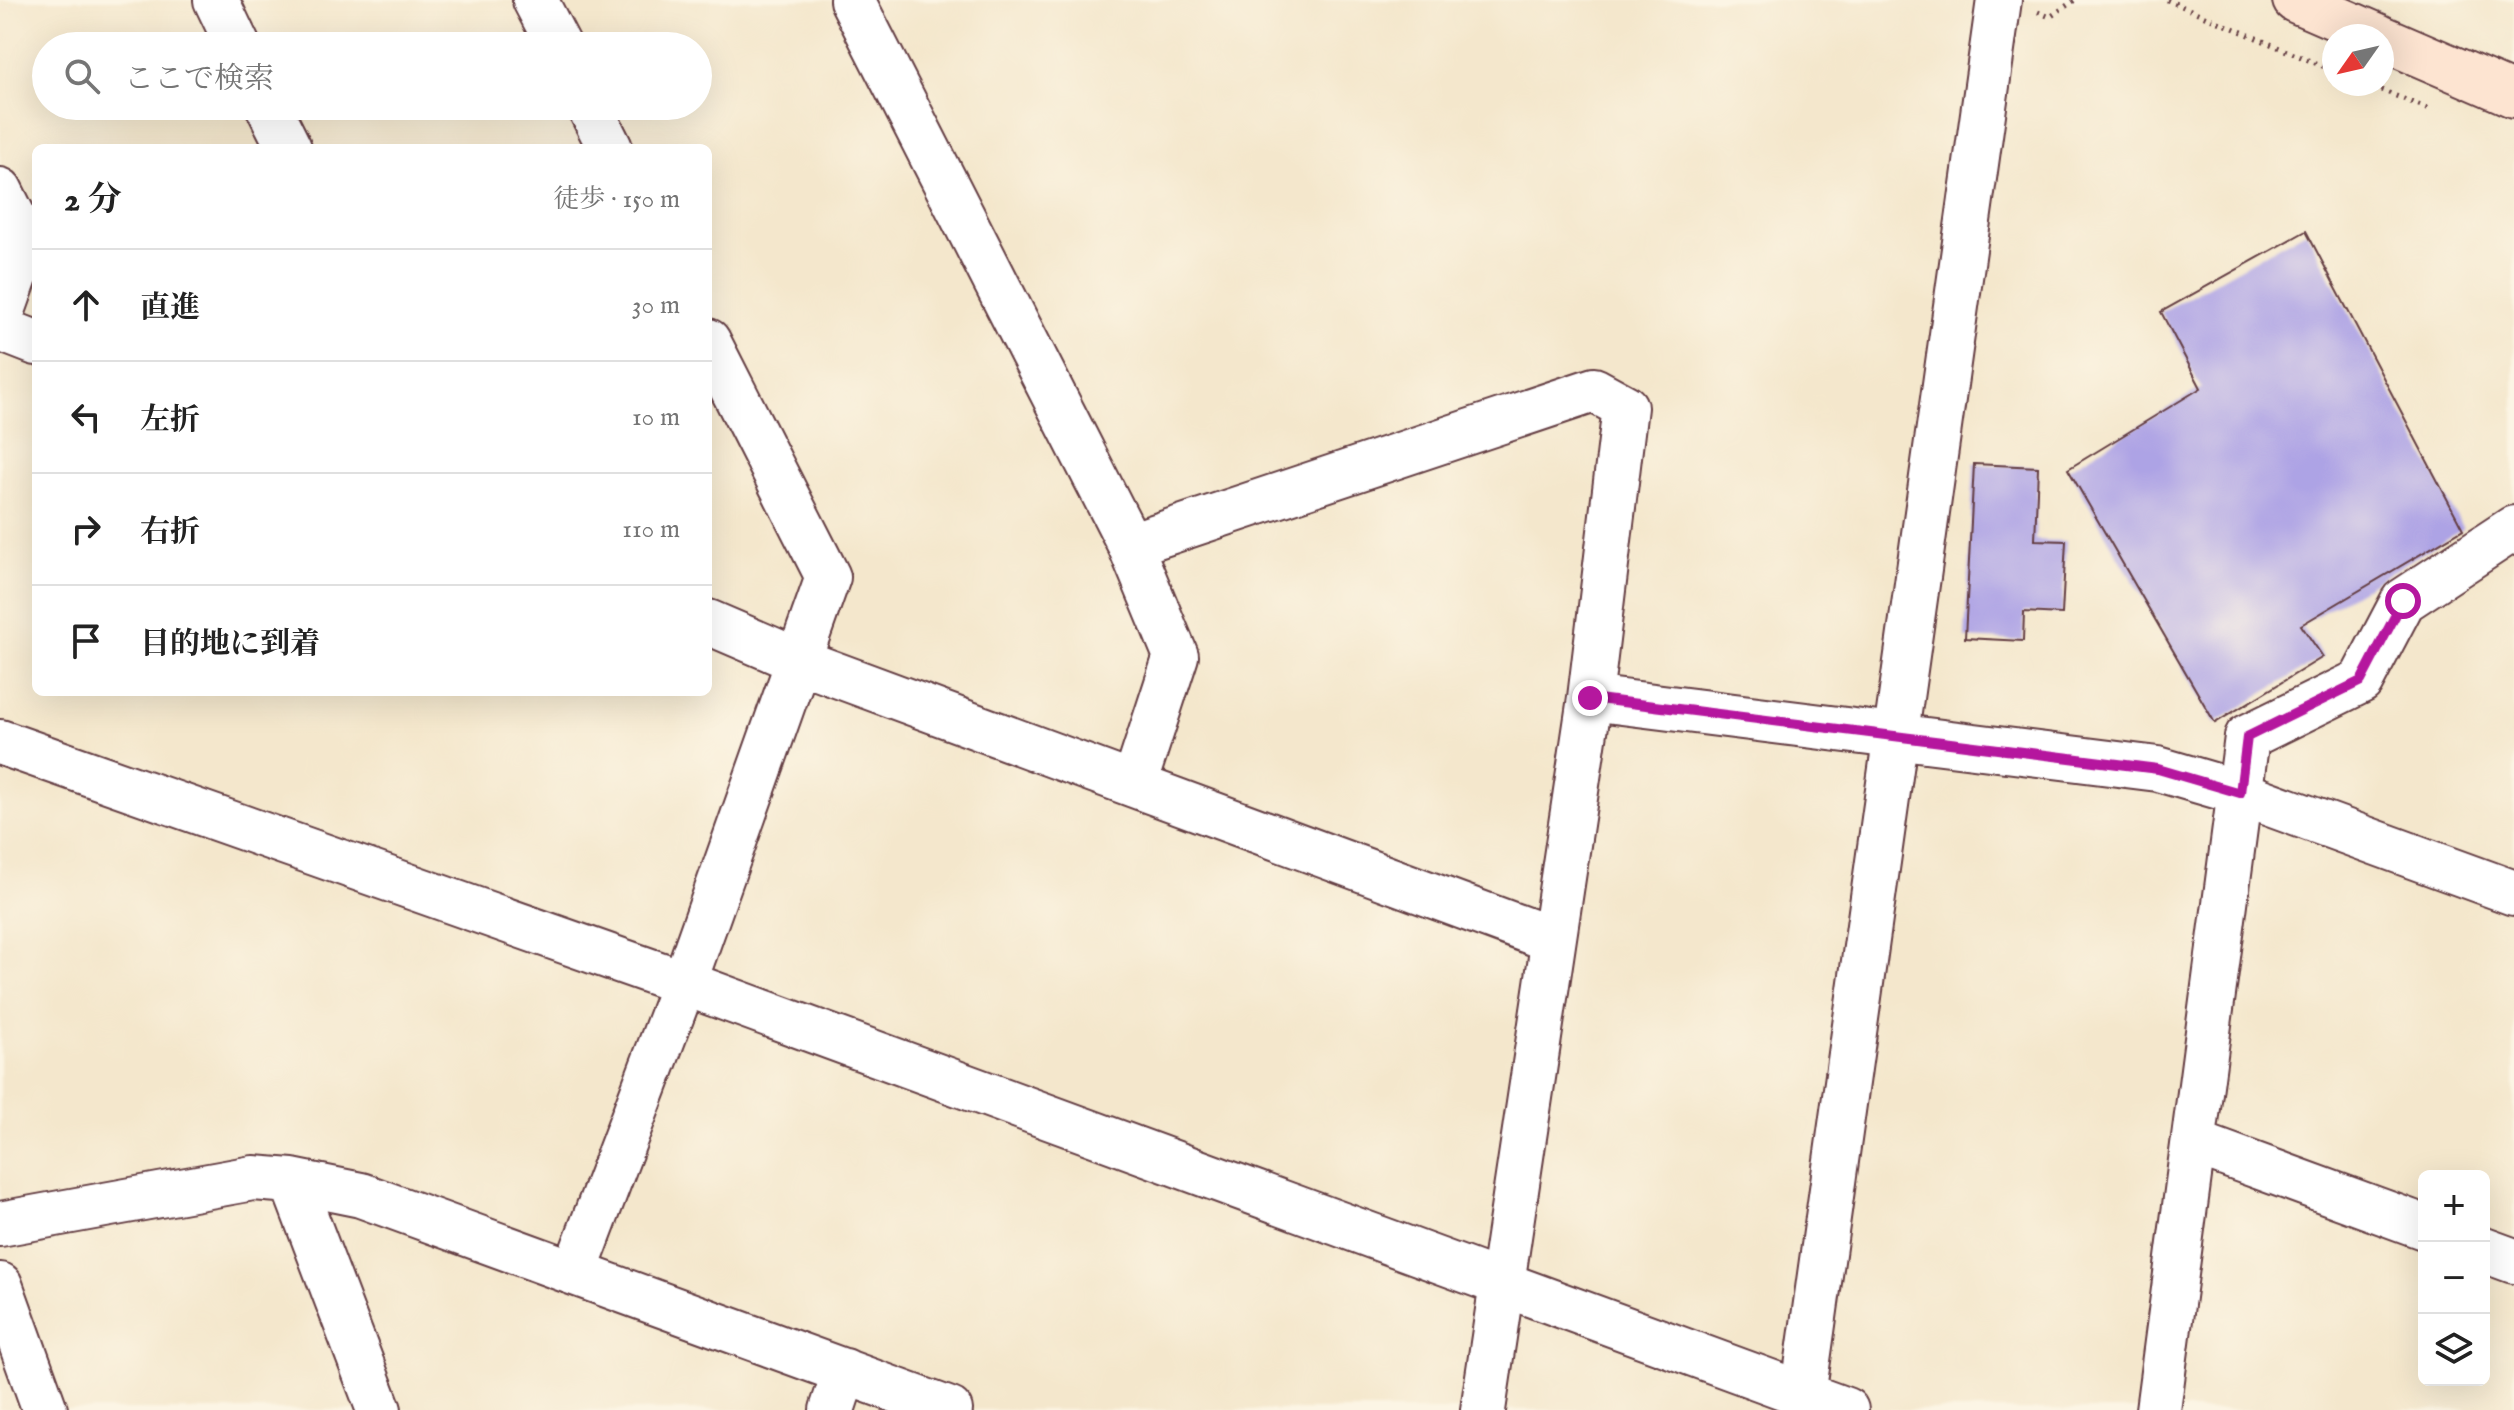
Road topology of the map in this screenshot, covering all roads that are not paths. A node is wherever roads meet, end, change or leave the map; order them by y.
1 (216, 0) edge
2 (535, 0) edge
3 (852, 0) edge
4 (1999, 0) edge
5 (2295, 0) edge
6 (2350, 24) edge
7 (231, 32) edge
8 (552, 32) edge
9 (2394, 43) edge
10 (2514, 95) edge
11 (275, 120) edge
12 (596, 120) edge
13 (287, 144) edge
14 (608, 144) edge
15 (0, 190) edge
16 (0, 319) edge
17 (0, 329) edge
18 (32, 341) edge
19 (712, 349) edge
20 (2514, 528) edge
21 (1130, 545) junction
22 (712, 624) edge
23 (799, 661) junction
24 (1590, 698) junction
25 (1895, 737) junction
26 (0, 742) edge
27 (1134, 785) junction
28 (2240, 793) junction
29 (2514, 893) edge
30 (1553, 940) junction
31 (684, 983) junction
32 (2195, 1143) junction
33 (292, 1181) junction
34 (0, 1224) edge
35 (2418, 1225) edge
36 (2490, 1252) edge
37 (2514, 1261) edge
38 (575, 1271) junction
39 (1503, 1282) junction
40 (0, 1285) edge
41 (839, 1391) edge
42 (1802, 1402) edge
43 (45, 1410) edge
44 (379, 1410) edge
45 (950, 1410) edge
46 (1483, 1410) edge
47 (1846, 1410) edge
48 (2158, 1410) edge

1 - 7 street
2 - 8 street
3 - 21 street
4 - 25 street
5 - 6 main road
9 - 10 main road
11 - 13 street
12 - 14 street
15 - 16 street
17 - 18 street
19 - 23 street
20 - 28 street
21 - 24 street
21 - 27 street
22 - 23 street
23 - 27 street
23 - 31 street
24 - 25 street
24 - 30 street
25 - 28 street
25 - 42 street
26 - 31 street
27 - 30 street
28 - 29 street
28 - 32 street
30 - 39 street
31 - 38 street
31 - 39 street
32 - 35 street
32 - 48 street
33 - 34 street
33 - 38 street
33 - 44 street
36 - 37 street
38 - 41 street
39 - 42 street
39 - 46 street
40 - 43 street
41 - 45 street
42 - 47 street

